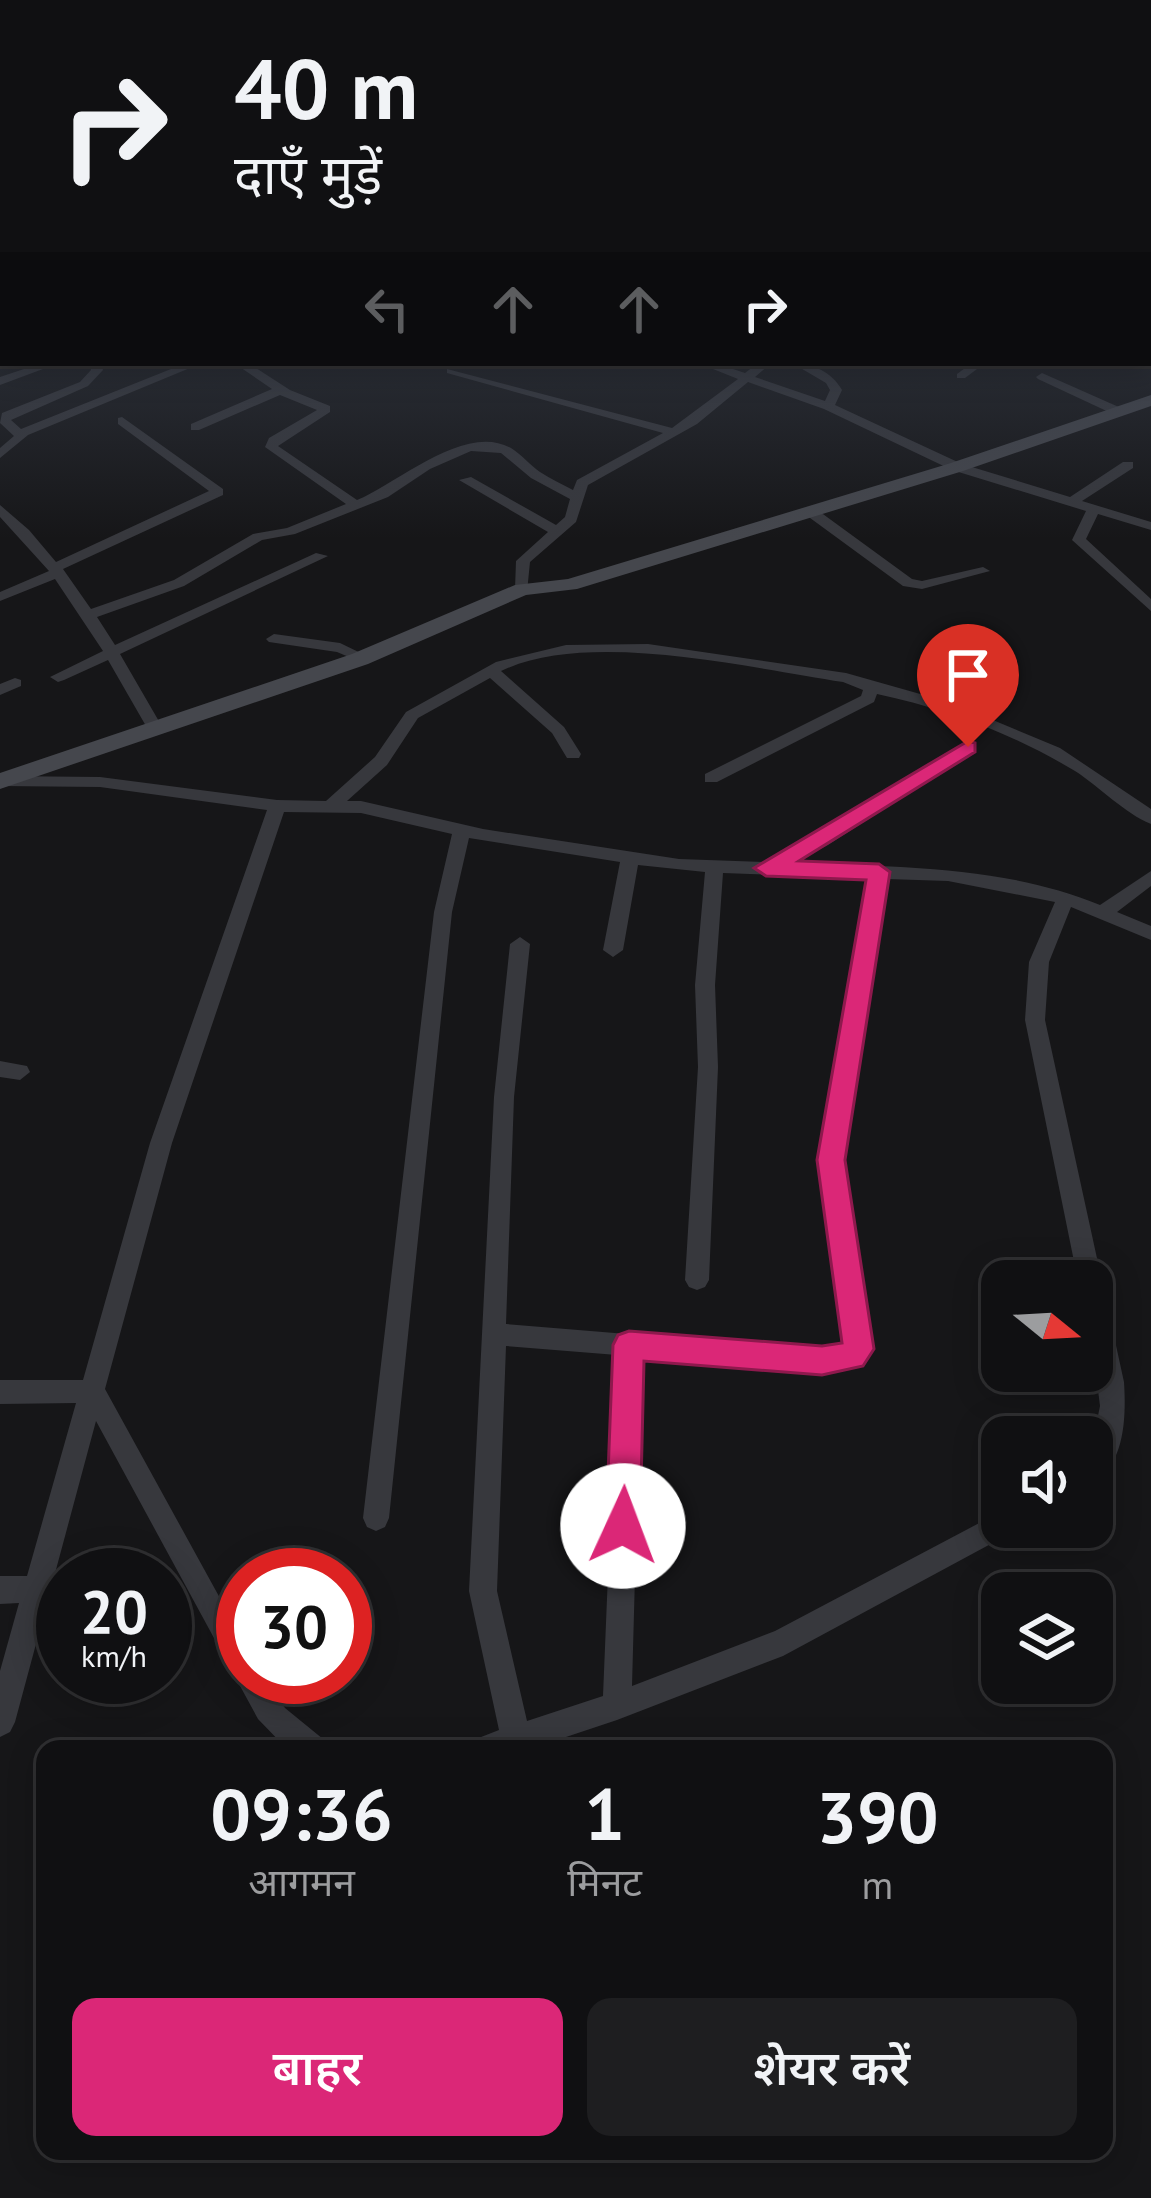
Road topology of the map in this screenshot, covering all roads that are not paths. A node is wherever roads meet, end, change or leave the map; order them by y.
1 (44, 366) edge
2 (99, 366) edge
3 (189, 366) edge
4 (244, 366) edge
5 (713, 366) edge
6 (761, 366) edge
7 (818, 366) edge
8 (975, 366) edge
9 (451, 371) dead end
10 (962, 376) dead end
11 (1042, 376) dead end
12 (748, 377) junction
13 (0, 381) edge
14 (280, 390) junction
15 (1151, 400) edge
16 (828, 406) junction
17 (1117, 411) junction
18 (122, 421) dead end
19 (195, 427) dead end
20 (674, 432) junction
21 (22, 433) junction
22 (0, 454) edge
23 (1129, 465) dead end
24 (957, 467) junction
25 (466, 480) dead end
26 (576, 497) junction
27 (1071, 502) junction
28 (356, 505) junction
29 (0, 509) edge
30 (1094, 509) junction
31 (811, 512) junction
32 (1151, 526) edge
33 (557, 531) junction
34 (320, 556) dead end
35 (57, 569) junction
36 (982, 571) dead end
37 (522, 590) junction
38 (0, 597) edge
39 (1151, 607) edge
40 (87, 615) junction
41 (274, 639) dead end
42 (113, 653) junction
43 (363, 658) junction
44 (491, 671) junction
45 (58, 677) dead end
46 (871, 688) junction
47 (156, 730) junction
48 (968, 747) dead end
49 (574, 754) dead end
50 (711, 778) dead end
51 (0, 781) edge
52 (278, 806) junction
53 (332, 806) junction
54 (1151, 818) edge
55 (462, 830) junction
56 (630, 857) junction
57 (715, 866) junction
58 (766, 868) junction
59 (879, 872) junction
60 (1151, 878) edge
61 (1066, 898) junction
62 (1105, 911) junction
63 (1151, 933) edge
64 (520, 944) dead end
65 (613, 950) dead end
66 (1086, 1260) edge
67 (697, 1280) dead end
68 (494, 1334) junction
69 (629, 1345) junction
70 (93, 1391) junction
71 (0, 1392) edge
72 (376, 1518) dead end
73 (981, 1535) edge
74 (50, 1548) edge
75 (36, 1589) edge
76 (0, 1590) edge
77 (36, 1599) edge
78 (216, 1618) edge
79 (263, 1704) edge
80 (617, 1706) junction
81 (0, 1722) edge
82 (516, 1739) junction
83 (297, 1740) edge
84 (513, 1740) edge

1 - 13 street
2 - 21 street
3 - 21 street
4 - 14 street
5 - 12 street
6 - 12 street
7 - 16 street
8 - 10 street
9 - 20 street
11 - 17 street
12 - 16 street
12 - 20 street
14 - 19 street
14 - 28 street
15 - 17 street
16 - 24 street
17 - 24 street
18 - 35 street
20 - 26 street
21 - 22 street
23 - 27 street
24 - 27 street
24 - 31 street
25 - 33 street
26 - 28 street
26 - 33 street
27 - 30 street
28 - 40 street
29 - 35 street
30 - 32 street
30 - 39 street
31 - 36 street
31 - 37 street
33 - 37 street
34 - 42 street
35 - 38 street
35 - 40 street
37 - 43 street
40 - 42 street
41 - 43 street
42 - 45 street
42 - 47 street
43 - 47 street
44 - 46 street
44 - 49 street
44 - 53 street
46 - 50 street
46 - 54 street
47 - 51 street
48 - 58 street
51 - 52 street
52 - 53 street
52 - 70 street
53 - 55 street
55 - 56 street
55 - 72 street
56 - 57 street
56 - 65 street
57 - 58 street
57 - 67 street
58 - 59 street
59 - 61 street
59 - 69 street
60 - 62 street
61 - 62 street
61 - 66 street
62 - 63 street
64 - 68 street
68 - 69 street
68 - 82 street
69 - 80 street
70 - 71 street
70 - 74 street
70 - 78 street
73 - 80 street
75 - 76 street
77 - 81 street
79 - 83 street
80 - 82 street
82 - 84 street

